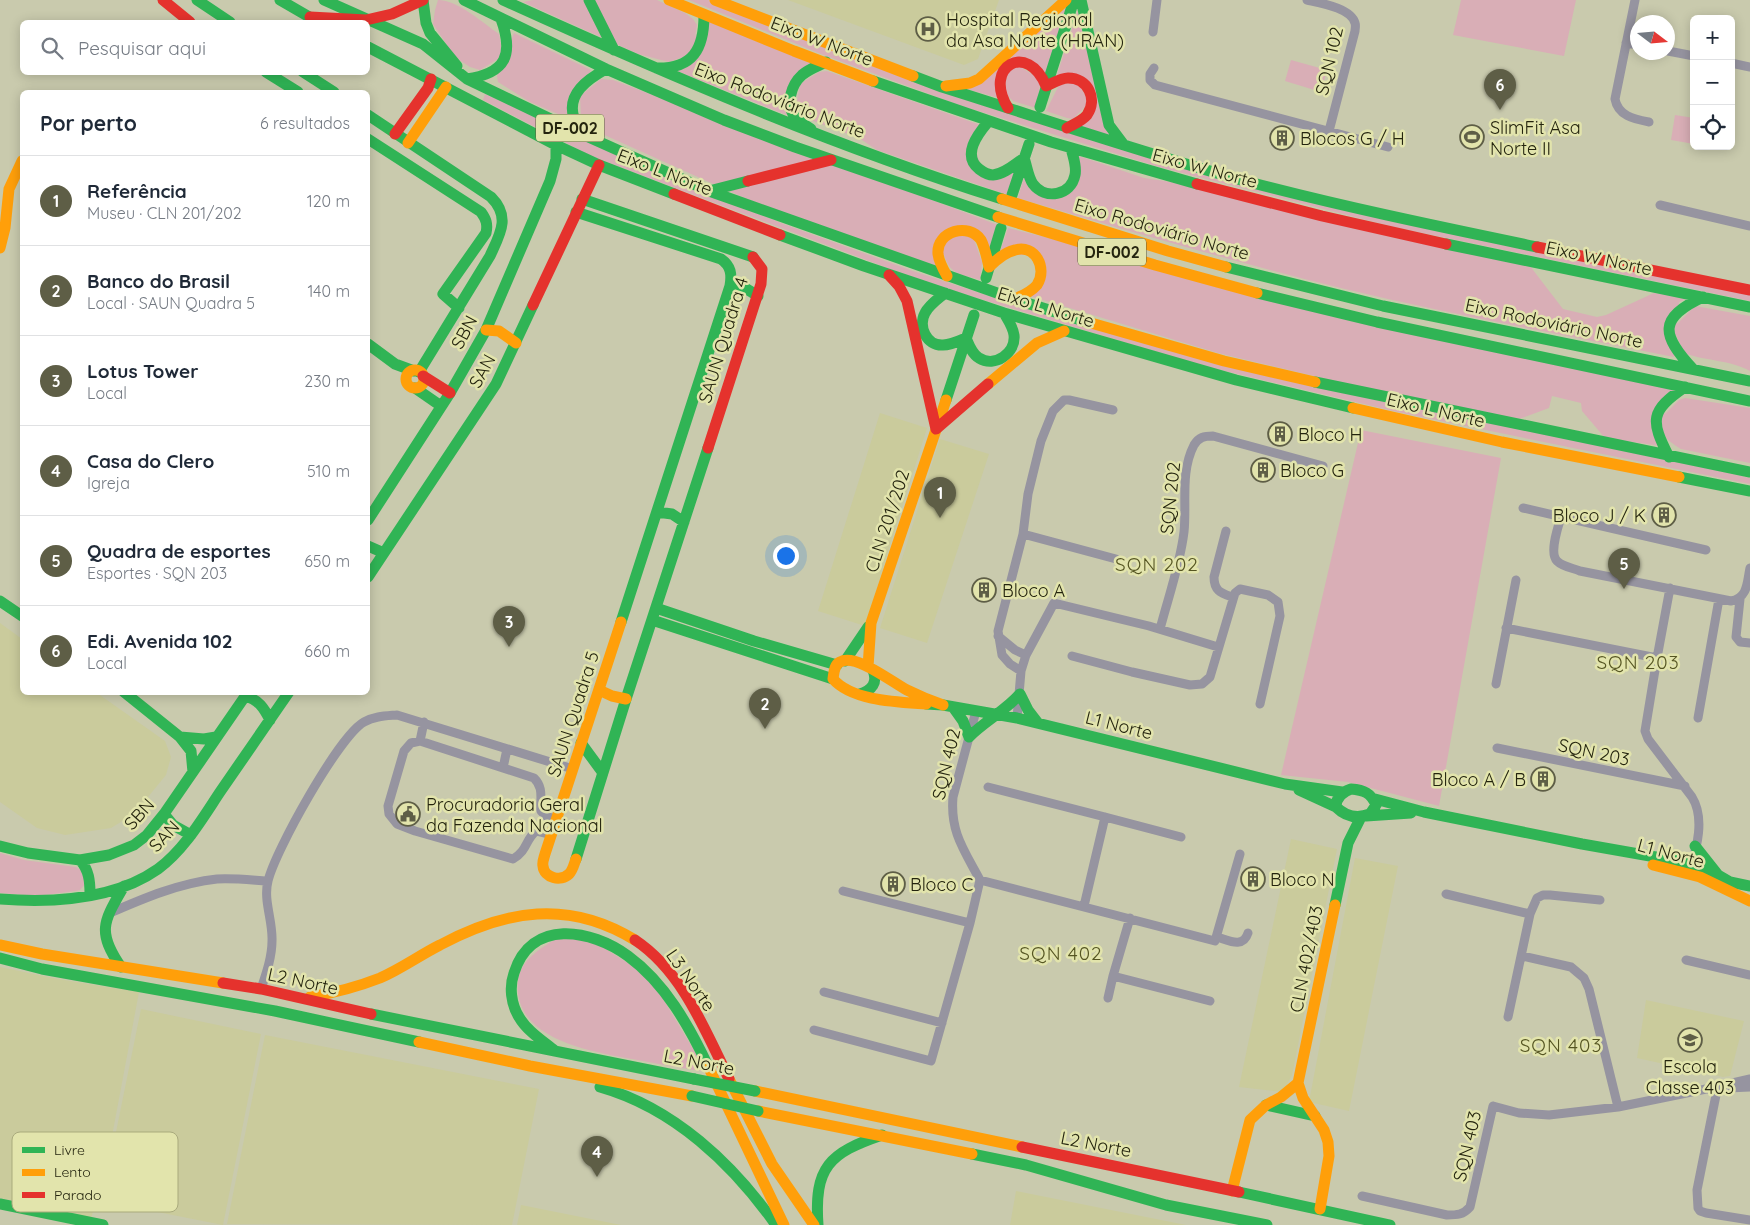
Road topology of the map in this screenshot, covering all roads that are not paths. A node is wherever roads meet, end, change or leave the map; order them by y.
1 (163, 0) edge
2 (197, 0) edge
3 (280, 0) edge
4 (324, 0) edge
5 (423, 0) edge
6 (464, 0) edge
7 (506, 0) edge
8 (589, 0) edge
9 (669, 0) edge
10 (1066, 0) edge
11 (1074, 0) edge
12 (1081, 0) edge
13 (1157, 0) edge
14 (1307, 0) edge
15 (1635, 0) edge
16 (718, 1) edge
17 (212, 4) edge
18 (704, 15) junction
19 (500, 19) junction
20 (187, 20) edge
21 (228, 20) edge
22 (315, 20) edge
23 (366, 20) junction
24 (370, 21) edge
25 (1153, 32) dead end
26 (1626, 43) junction
27 (1630, 44) edge
28 (370, 47) edge
29 (614, 50) junction
30 (1675, 52) edge
31 (1690, 55) edge
32 (826, 62) junction
33 (1735, 64) edge
34 (1750, 67) edge
35 (653, 68) junction
36 (1154, 68) dead end
37 (606, 70) junction
38 (271, 75) edge
39 (308, 75) edge
40 (432, 79) junction
41 (467, 79) junction
42 (1046, 86) junction
43 (446, 87) junction
44 (942, 87) junction
45 (295, 90) edge
46 (331, 90) edge
47 (1040, 107) dead end
48 (1008, 108) junction
49 (370, 116) edge
50 (988, 122) junction
51 (1649, 122) dead end
52 (1067, 128) junction
53 (1329, 131) junction
54 (395, 134) junction
55 (584, 135) junction
56 (825, 138) junction
57 (370, 140) edge
58 (408, 143) junction
59 (1029, 144) dead end
60 (556, 145) junction
61 (1124, 145) junction
62 (1388, 147) dead end
63 (1071, 148) junction
64 (1024, 158) junction
65 (831, 160) junction
66 (20, 165) edge
67 (599, 165) junction
68 (448, 169) junction
69 (431, 180) junction
70 (442, 187) junction
71 (709, 191) junction
72 (1012, 195) dead end
73 (582, 199) junction
74 (1660, 205) dead end
75 (576, 212) junction
76 (1750, 226) edge
77 (1002, 228) dead end
78 (2, 243) edge
79 (988, 273) junction
80 (888, 274) junction
81 (947, 276) junction
82 (730, 286) junction
83 (1750, 290) edge
84 (945, 294) junction
85 (758, 296) junction
86 (1702, 297) junction
87 (1014, 299) junction
88 (1750, 307) edge
89 (459, 308) junction
90 (1004, 313) junction
91 (974, 315) dead end
92 (486, 330) junction
93 (1064, 331) junction
94 (966, 338) junction
95 (516, 343) junction
96 (370, 345) edge
97 (1693, 369) junction
98 (415, 377) junction
99 (1750, 381) edge
100 (1685, 388) junction
101 (450, 392) junction
102 (1750, 401) edge
103 (441, 406) junction
104 (1113, 410) dead end
105 (936, 429) junction
106 (1669, 457) junction
107 (1323, 466) dead end
108 (1750, 472) edge
109 (1750, 491) edge
110 (1523, 508) dead end
111 (657, 512) junction
112 (370, 517) edge
113 (1561, 517) junction
114 (684, 522) junction
115 (1226, 532) dead end
116 (1023, 534) junction
117 (370, 547) edge
118 (1706, 550) dead end
119 (384, 553) junction
120 (1116, 559) dead end
121 (1750, 568) edge
122 (370, 574) edge
123 (1516, 580) dead end
124 (1670, 588) junction
125 (1232, 597) junction
126 (1719, 599) junction
127 (1740, 599) junction
128 (628, 600) joint
129 (0, 601) edge
130 (656, 608) junction
131 (20, 615) edge
132 (652, 620) junction
133 (871, 623) junction
134 (1506, 628) junction
135 (1160, 629) junction
136 (998, 636) junction
137 (1750, 643) edge
138 (1218, 647) junction
139 (1026, 655) junction
140 (1072, 656) dead end
141 (1657, 658) junction
142 (841, 663) junction
143 (871, 669) junction
144 (1021, 671) junction
145 (833, 679) junction
146 (1496, 684) dead end
147 (599, 690) junction
148 (860, 694) junction
149 (1020, 694) junction
150 (128, 695) edge
151 (246, 695) edge
152 (248, 695) edge
153 (287, 695) edge
154 (626, 699) junction
155 (1260, 704) dead end
156 (948, 706) junction
157 (976, 710) junction
158 (996, 714) junction
159 (1017, 718) junction
160 (1698, 718) dead end
161 (270, 720) junction
162 (424, 722) junction
163 (1038, 723) junction
164 (216, 737) junction
165 (969, 737) junction
166 (180, 738) junction
167 (420, 741) junction
168 (581, 743) junction
169 (1496, 748) dead end
170 (508, 749) junction
171 (503, 768) junction
172 (573, 769) junction
173 (193, 772) junction
174 (603, 773) junction
175 (1285, 784) junction
176 (1684, 786) junction
177 (988, 787) dead end
178 (1342, 792) junction
179 (1375, 799) junction
180 (1341, 811) junction
181 (1424, 812) junction
182 (164, 814) junction
183 (1364, 816) junction
184 (1105, 817) junction
185 (557, 820) junction
186 (191, 835) junction
187 (552, 835) junction
188 (1181, 837) dead end
189 (1348, 843) junction
190 (1582, 844) junction
191 (1696, 844) junction
192 (0, 846) edge
193 (1240, 854) dead end
194 (80, 860) junction
195 (1675, 861) junction
196 (1691, 869) junction
197 (1718, 875) junction
198 (980, 880) junction
199 (267, 881) junction
200 (124, 886) junction
201 (1750, 886) edge
202 (843, 890) dead end
203 (90, 894) junction
204 (1446, 894) dead end
205 (0, 899) edge
206 (1600, 900) dead end
207 (1750, 901) edge
208 (1084, 906) junction
209 (108, 914) junction
210 (1530, 914) junction
211 (1130, 918) junction
212 (970, 923) junction
213 (1248, 934) dead end
214 (1217, 937) junction
215 (0, 945) edge
216 (1522, 956) junction
217 (0, 958) edge
218 (1686, 960) dead end
219 (121, 967) junction
220 (1750, 975) edge
221 (1113, 976) junction
222 (261, 989) junction
223 (824, 992) dead end
224 (300, 998) junction
225 (1108, 998) dead end
226 (1210, 1001) dead end
227 (1508, 1017) dead end
228 (942, 1024) junction
229 (814, 1030) dead end
230 (556, 1052) junction
231 (530, 1066) junction
232 (1750, 1079) edge
233 (1298, 1083) junction
234 (1718, 1087) junction
235 (1750, 1087) edge
236 (1266, 1105) junction
237 (1618, 1106) junction
238 (1315, 1116) junction
239 (882, 1135) junction
240 (1173, 1178) junction
241 (1362, 1196) dead end
242 (1166, 1205) junction
243 (1231, 1205) junction
244 (1320, 1209) junction
245 (39, 1212) edge
246 (1750, 1220) edge
247 (1372, 1223) edge
248 (102, 1225) edge
249 (776, 1225) edge
250 (784, 1225) edge
251 (814, 1225) edge
252 (818, 1225) edge
253 (1267, 1225) edge
254 (1390, 1225) edge

1 - 20 main road
2 - 17 main road
2 - 20 main road
3 - 22 main road
4 - 23 main road, DF-002
5 - 23 main road
5 - 41 main road
6 - 19 main road, Eixo Rodoviário Norte / DF-002
7 - 29 main road, Eixo Rodoviário Norte / DF-002
8 - 29 main road
9 - 18 main road, Eixo W Norte
10 - 44 main road
11 - 42 main road
12 - 61 main road
13 - 25 street
14 - 53 street, SQN 102
15 - 26 street
16 - 44 main road, Eixo W Norte
17 - 21 main road
18 - 32 main road, Eixo W Norte
18 - 35 main road
19 - 37 main road, Eixo Rodoviário Norte / DF-002
19 - 41 main road
22 - 23 main road
24 - 41 main road, DF-002
26 - 27 street
26 - 51 street
28 - 40 main road, Eixo L Norte
29 - 35 main road, Eixo Rodoviário Norte / DF-002
30 - 31 street
32 - 50 main road, Eixo W Norte
32 - 56 main road
33 - 34 street
35 - 56 main road, Eixo Rodoviário Norte / DF-002
36 - 53 street
37 - 55 main road
37 - 65 main road, Eixo Rodoviário Norte / DF-002
38 - 45 main road
39 - 46 main road
40 - 43 main road, Eixo L Norte
40 - 54 main road
41 - 55 main road, DF-002
42 - 47 main road
42 - 48 main road
42 - 52 main road
43 - 58 main road
43 - 60 main road, Eixo L Norte
44 - 48 main road, Eixo W Norte
48 - 52 main road, Eixo W Norte
49 - 54 main road
50 - 63 main road, Eixo W Norte
50 - 64 main road
52 - 61 main road, Eixo W Norte
53 - 62 street
54 - 58 main road
55 - 71 main road, DF-002
56 - 97 main road, Eixo Rodoviário Norte / DF-002
57 - 69 main road
58 - 68 main road
59 - 64 main road
60 - 67 main road, Eixo L Norte
60 - 92 main road, SBN
61 - 83 main road, Eixo W Norte
63 - 64 main road
63 - 86 main road, Eixo W Norte
64 - 72 main road
65 - 71 main road
65 - 100 main road, Eixo Rodoviário Norte / DF-002
66 - 78 main road
67 - 73 main road, SAN
67 - 80 main road, Eixo L Norte
68 - 69 main road
68 - 70 main road
68 - 89 main road
69 - 70 main road
70 - 89 main road
71 - 81 main road, Eixo L Norte
73 - 75 main road, SAN
73 - 85 main road, SAUN Quadra 4
74 - 76 street
75 - 82 main road, SAUN Quadra 4
75 - 95 main road, SAN
77 - 79 main road
79 - 81 main road
79 - 87 main road
80 - 84 main road, Eixo L Norte
80 - 105 main road
81 - 87 main road, Eixo L Norte
82 - 85 main road
82 - 111 main road, SAUN Quadra 4
84 - 90 main road, Eixo L Norte
84 - 94 main road
85 - 114 main road, SAUN Quadra 4
86 - 88 main road, Eixo W Norte
86 - 97 main road
87 - 106 main road, Eixo L Norte
89 - 98 main road
90 - 93 main road, Eixo L Norte
90 - 94 main road
91 - 94 main road, CLN 201/202
92 - 95 main road
92 - 101 main road, SBN
93 - 105 main road
93 - 109 main road, Eixo L Norte
94 - 105 main road, CLN 201/202
95 - 119 main road, SAN
96 - 98 main road
97 - 99 main road, Eixo Rodoviário Norte / DF-002
98 - 101 main road
98 - 103 main road
100 - 102 main road, Eixo Rodoviário Norte / DF-002
100 - 106 main road
101 - 103 main road, SBN
103 - 112 main road, SBN
104 - 116 street
105 - 133 main road, CLN 201/202
106 - 108 main road, Eixo L Norte
107 - 135 street, SQN 202
110 - 113 street
111 - 114 main road
111 - 128 main road, SAUN Quadra 4
113 - 118 street
113 - 124 street
114 - 130 main road, SAUN Quadra 4
115 - 125 street
116 - 120 street
116 - 136 street
117 - 119 main road
119 - 122 main road, SAN
121 - 127 street
123 - 134 street
124 - 126 street
124 - 141 street, SQN 203
125 - 138 street
125 - 155 street
126 - 127 street
126 - 160 street
127 - 137 street
128 - 147 main road, SAUN Quadra 5
129 - 131 main road
130 - 132 main road, SAUN Quadra 5
130 - 142 main road
132 - 145 main road
132 - 154 main road, SAUN Quadra 5
133 - 142 main road, CLN 201/202
133 - 143 main road, CLN 201/202
134 - 141 street
134 - 146 street
135 - 138 street
135 - 139 street
136 - 139 street
136 - 144 street
138 - 140 street
139 - 144 street
141 - 176 street, SQN 203
142 - 143 main road
142 - 145 main road
143 - 148 main road
143 - 156 main road, L1 Norte
144 - 149 street
145 - 148 main road
147 - 154 main road
147 - 168 main road, SAUN Quadra 5
148 - 156 main road, L1 Norte
149 - 158 main road
149 - 159 street
149 - 163 main road
150 - 166 main road
151 - 164 main road, SBN
152 - 161 main road
153 - 161 main road, SAN
154 - 174 main road, SAUN Quadra 5
156 - 157 main road, L1 Norte
156 - 165 main road
157 - 158 main road, L1 Norte
157 - 165 street, SQN 402
158 - 159 main road, L1 Norte
158 - 165 main road
159 - 163 main road, L1 Norte
161 - 186 main road, SAN
162 - 167 street
162 - 170 street
162 - 199 street
163 - 175 main road, L1 Norte
164 - 166 main road
164 - 173 main road, SBN
165 - 198 street, SQN 402
166 - 173 main road
167 - 171 street
167 - 187 street
168 - 172 main road, SAUN Quadra 5
168 - 174 main road
169 - 176 street, SQN 203
170 - 171 street
170 - 172 street
171 - 185 street
172 - 185 main road, SAUN Quadra 5
173 - 182 main road, SBN
174 - 187 main road, SAUN Quadra 5
175 - 178 main road, L1 Norte
175 - 180 main road, L1 Norte
176 - 191 street, SQN 203
177 - 184 street
178 - 179 main road
178 - 180 main road
179 - 181 main road, L1 Norte
179 - 183 main road
180 - 183 main road
180 - 189 main road, CLN 402/403
181 - 183 main road, L1 Norte
181 - 190 main road, L1 Norte
182 - 186 main road
182 - 194 main road, SBN
183 - 189 main road, CLN 402/403
184 - 188 street
184 - 208 street
185 - 187 main road, SAUN Quadra 5
186 - 200 main road, SAN
189 - 233 main road, CLN 402/403
190 - 195 main road, L1 Norte
190 - 196 main road, L1 Norte
191 - 195 main road
191 - 196 street, SQN 203
191 - 197 main road
192 - 194 main road, SBN
193 - 214 street
194 - 203 main road
195 - 196 main road, L1 Norte
196 - 197 main road, L1 Norte
196 - 207 main road, L1 Norte
197 - 201 main road, L1 Norte
198 - 208 street
198 - 212 street
199 - 209 street
199 - 222 street
200 - 203 main road, SAN
200 - 209 main road
202 - 212 street
203 - 205 main road, SAN
204 - 210 street
206 - 210 street
208 - 211 street
209 - 219 main road
210 - 216 street
211 - 214 street
211 - 221 street
212 - 228 street
213 - 214 street
215 - 219 main road, L2 Norte
216 - 227 street
216 - 237 street
217 - 231 main road, L2 Norte
218 - 220 street
219 - 222 main road, L2 Norte
221 - 225 street
221 - 226 street
222 - 224 main road, L2 Norte
223 - 228 street
224 - 230 main road, L2 Norte
224 - 251 main road, L3 Norte
228 - 229 street
230 - 240 main road, L2 Norte, bridge
230 - 250 main road, L3 Norte
231 - 239 main road, L2 Norte, bridge
231 - 249 main road
232 - 234 street, SQN 403
233 - 236 main road
233 - 238 main road
234 - 235 street, SQN 403
234 - 237 street, SQN 403
234 - 246 street
236 - 238 main road
236 - 243 main road
237 - 241 street, SQN 403
238 - 244 main road
239 - 242 main road, L2 Norte
239 - 252 main road
240 - 242 main road
240 - 243 main road, L2 Norte
242 - 243 main road, L2 Norte
243 - 244 main road, L2 Norte
243 - 253 main road, L2 Norte
244 - 247 main road, L2 Norte
245 - 248 main road
247 - 254 main road, L2 Norte

